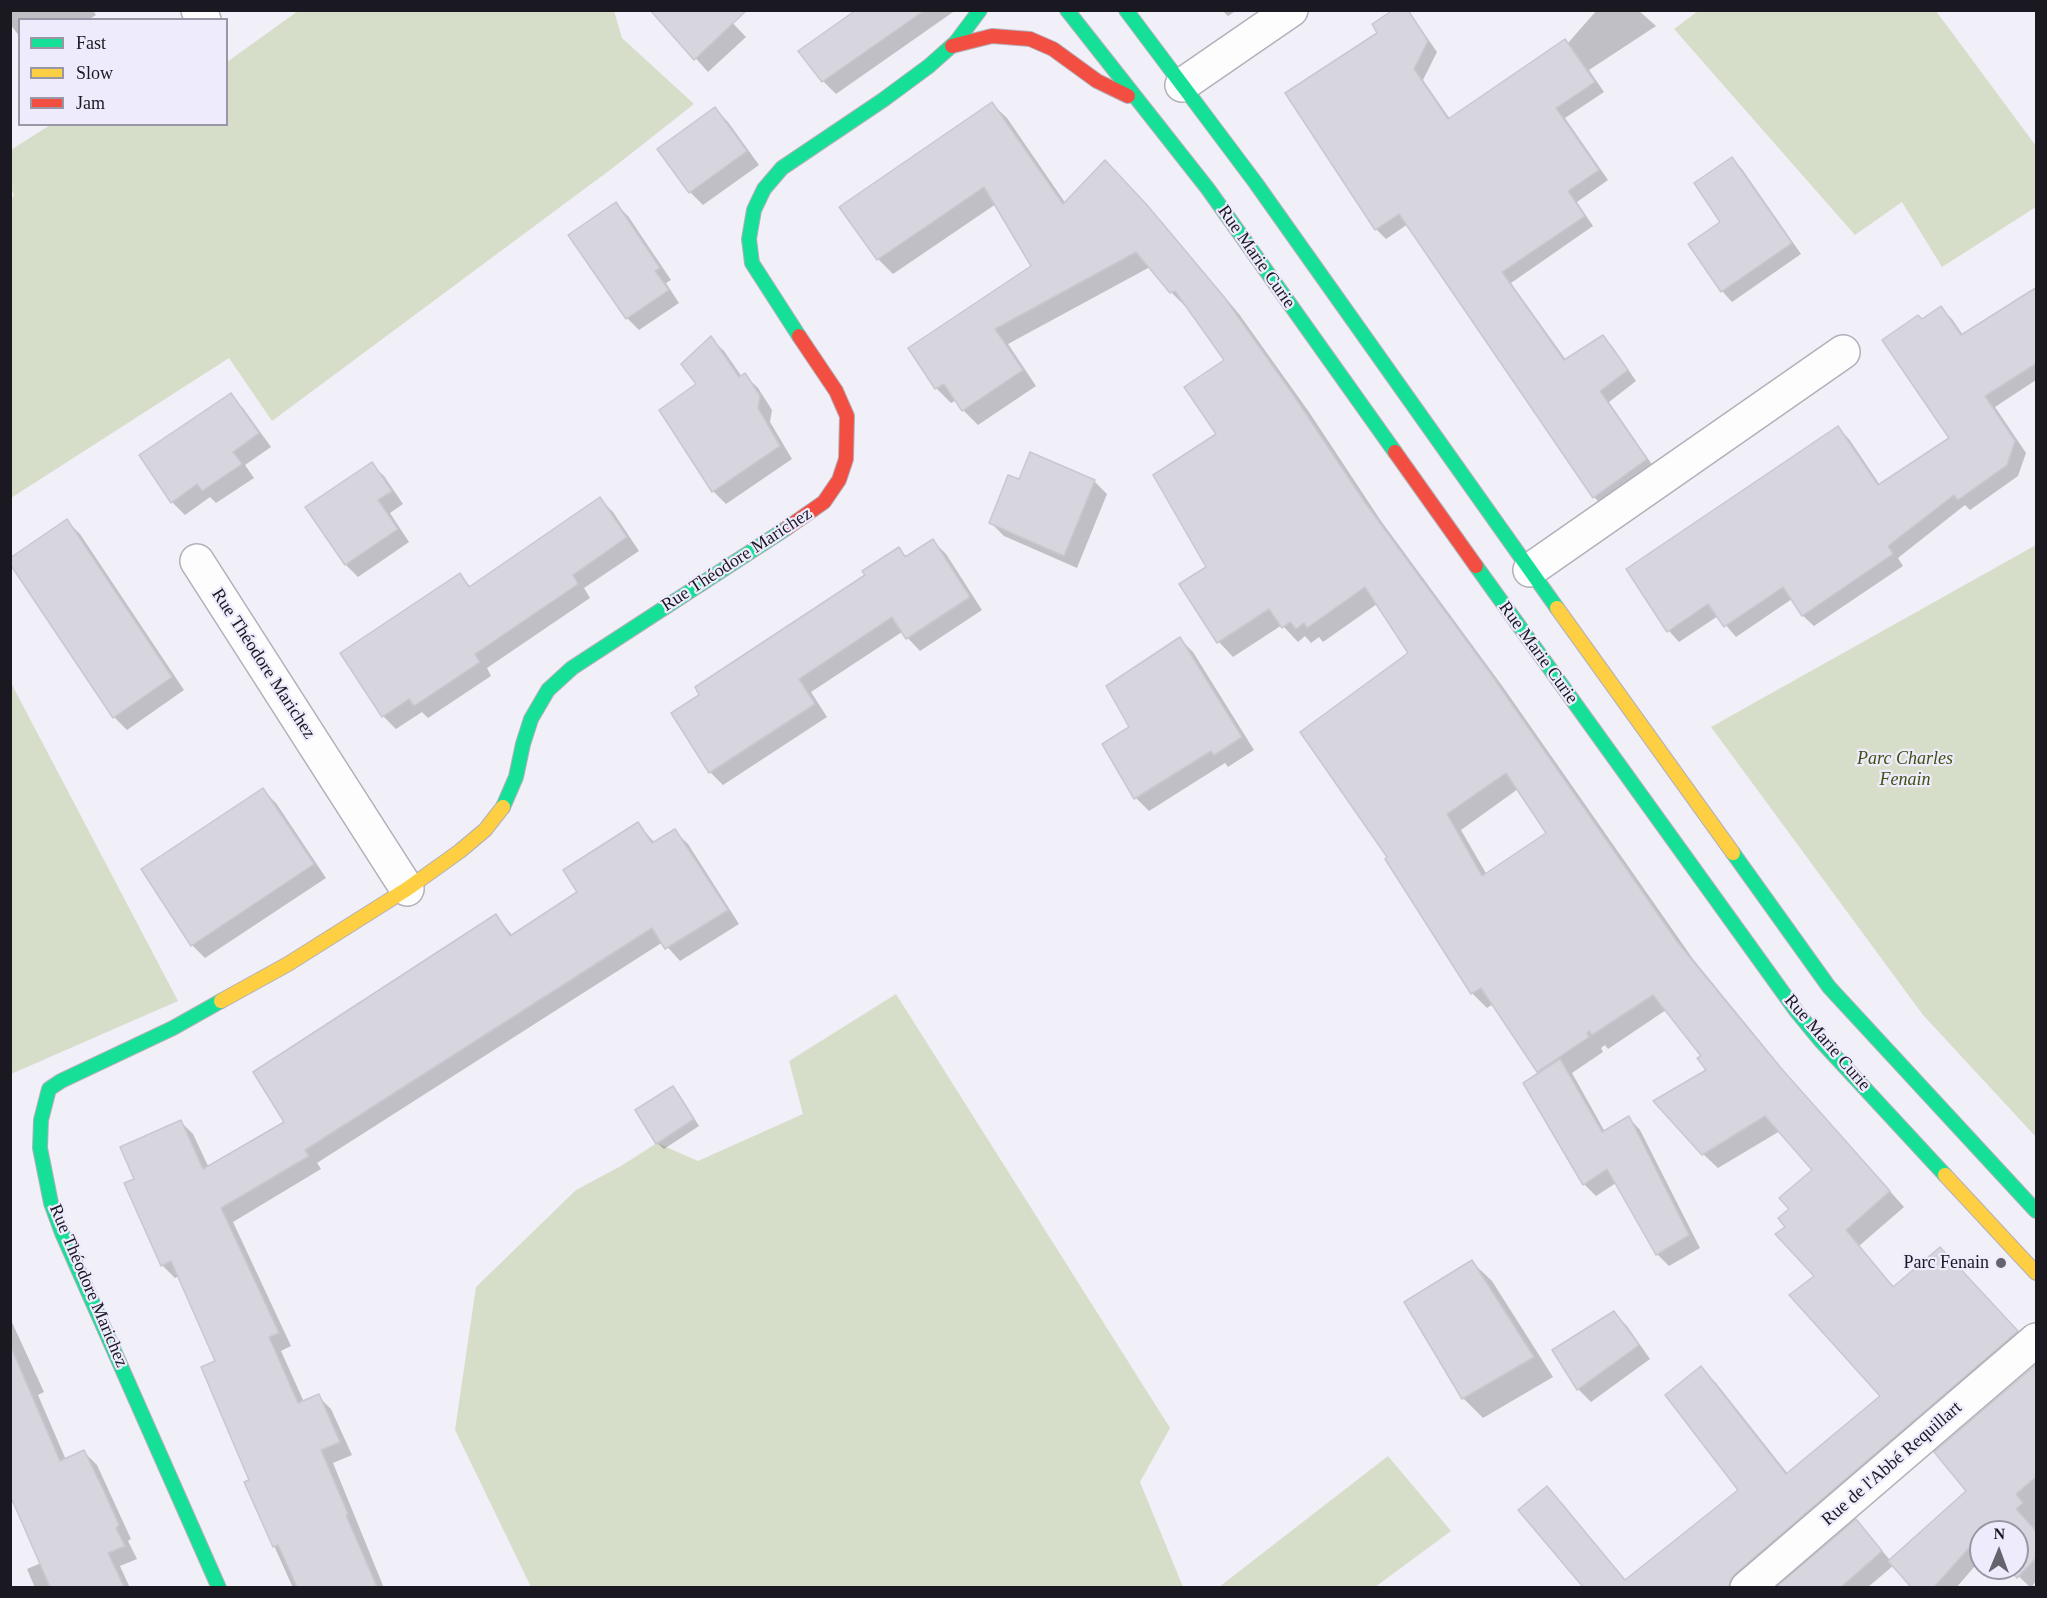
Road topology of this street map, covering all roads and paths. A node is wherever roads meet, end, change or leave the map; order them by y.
1 (980, 10) edge
2 (1067, 10) edge
3 (1126, 10) edge
4 (1291, 10) edge
5 (952, 46) junction
6 (1182, 85) junction
7 (1138, 99) junction
8 (1843, 352) dead end
9 (197, 561) dead end
10 (1530, 570) junction
11 (407, 890) junction
12 (2037, 1211) edge
13 (2037, 1273) edge
14 (2037, 1340) edge
15 (219, 1587) edge
16 (1747, 1587) edge

1 - 5 street, Rue Théodore Marichez
2 - 7 street, Rue Marie Curie
3 - 6 street
4 - 6 street
5 - 7 street
5 - 11 street, Rue Théodore Marichez
6 - 10 street
7 - 13 street, Rue Marie Curie
8 - 10 street
9 - 11 street, Rue Théodore Marichez
10 - 12 street
11 - 15 street, Rue Théodore Marichez
14 - 16 street, Rue de l'Abbé Requillart

